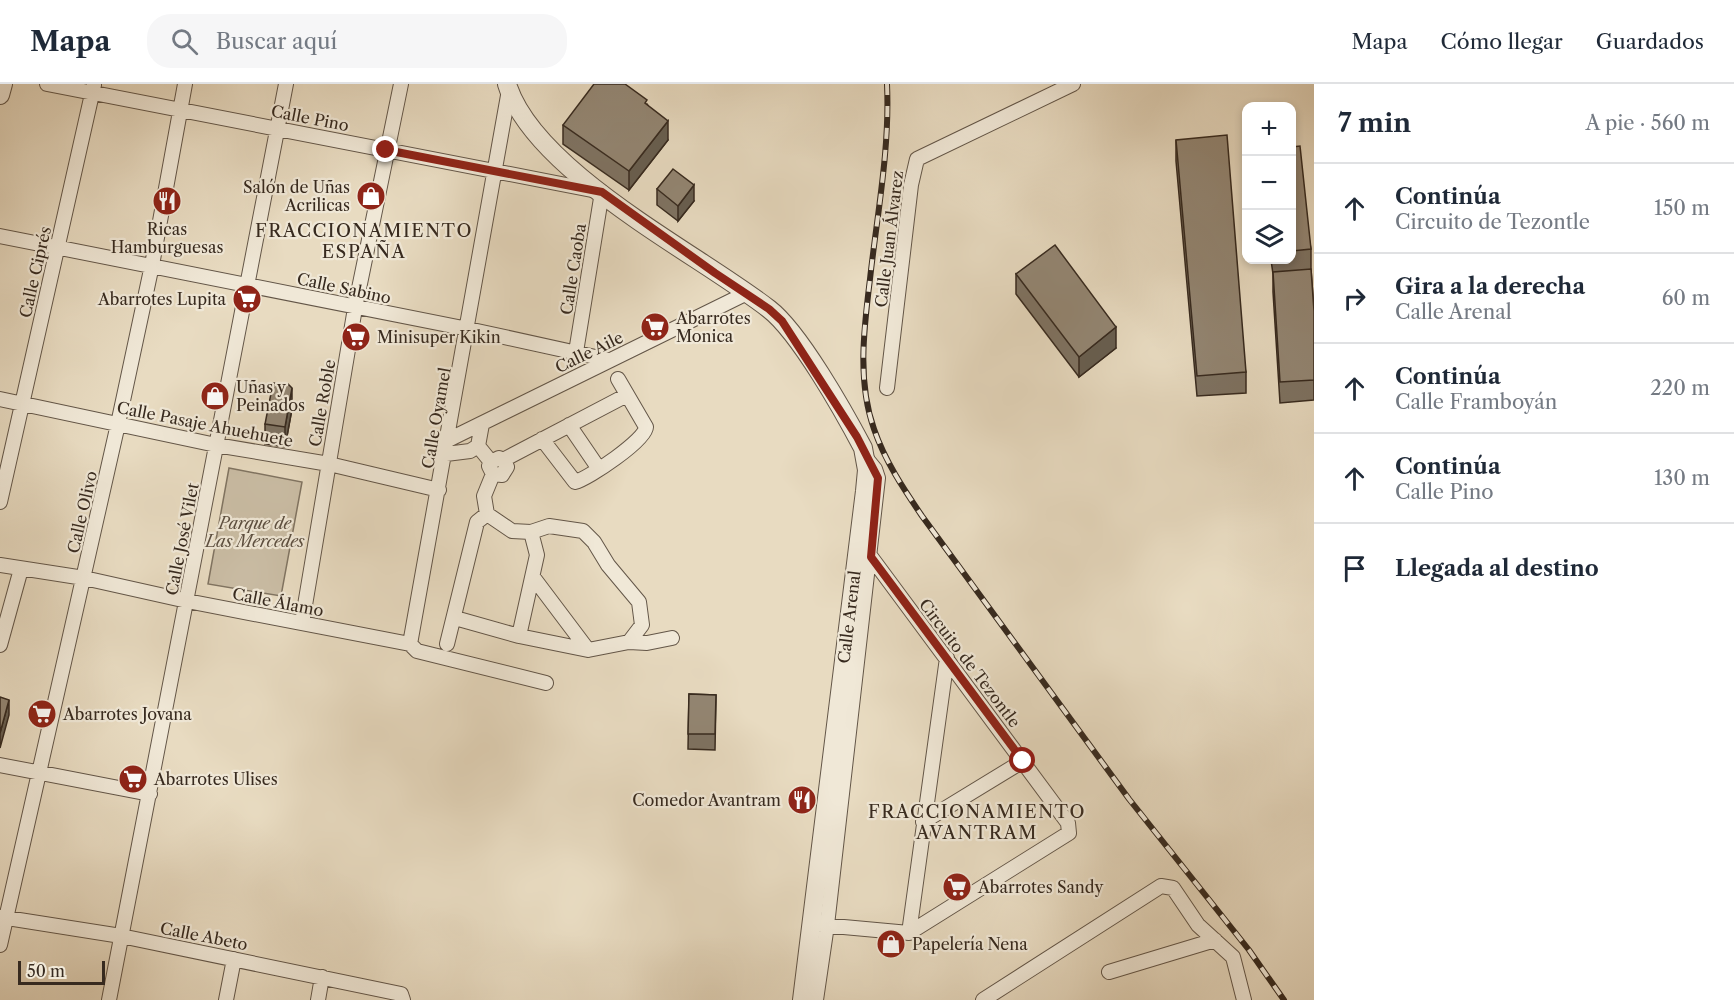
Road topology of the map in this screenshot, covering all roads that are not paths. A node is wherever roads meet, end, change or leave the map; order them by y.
1 (3, 84) edge
2 (47, 84) edge
3 (185, 84) edge
4 (286, 84) edge
5 (401, 84) edge
6 (1073, 84) edge
7 (508, 87) edge
8 (93, 88) edge
9 (0, 95) edge
10 (180, 110) junction
11 (279, 129) junction
12 (386, 150) junction
13 (494, 170) junction
14 (602, 192) junction
15 (0, 236) edge
16 (58, 248) junction
17 (152, 266) junction
18 (249, 285) junction
19 (745, 294) junction
20 (355, 308) junction
21 (468, 329) junction
22 (576, 352) junction
23 (609, 360) junction
24 (618, 379) dead end
25 (887, 388) dead end
26 (627, 394) junction
27 (0, 399) edge
28 (22, 403) junction
29 (482, 423) junction
30 (118, 424) junction
31 (569, 425) junction
32 (542, 439) junction
33 (216, 445) junction
34 (478, 446) junction
35 (447, 447) junction
36 (866, 458) junction
37 (329, 464) junction
38 (496, 465) junction
39 (599, 469) junction
40 (439, 490) junction
41 (0, 502) edge
42 (487, 514) junction
43 (531, 532) junction
44 (871, 557) junction
45 (0, 565) edge
46 (21, 569) junction
47 (533, 577) junction
48 (84, 578) junction
49 (187, 602) junction
50 (455, 618) junction
51 (302, 623) junction
52 (519, 636) junction
53 (672, 638) dead end
54 (629, 642) junction
55 (410, 644) junction
56 (447, 644) dead end
57 (0, 645) edge
58 (588, 650) junction
59 (947, 658) junction
60 (546, 683) dead end
61 (1023, 761) junction
62 (0, 765) edge
63 (41, 772) junction
64 (150, 794) junction
65 (923, 822) junction
66 (3, 918) edge
67 (819, 924) junction
68 (909, 933) junction
69 (121, 936) junction
70 (1215, 940) junction
71 (0, 945) edge
72 (234, 959) junction
73 (1109, 972) dead end
74 (322, 977) junction
75 (402, 997) edge
76 (109, 1000) edge
77 (226, 1000) edge
78 (318, 1000) edge
79 (802, 1000) edge
80 (816, 1000) edge
81 (983, 1000) edge
82 (1244, 1000) edge

1 - 9 street
2 - 8 street, Calle Pino
3 - 10 street, Calle Olivo
4 - 11 street, Calle José Vilet
5 - 12 street, Calle Roble
6 - 25 street, Calle Juan Álvarez
7 - 13 street, Calle Oyamel
7 - 14 street
8 - 10 street, Calle Pino
8 - 16 street, Calle Ciprés
10 - 11 street, Calle Pino
10 - 17 street, Calle Olivo
11 - 12 street, Calle Pino
11 - 18 street, Calle José Vilet
12 - 13 street, Calle Pino
12 - 20 street, Calle Roble
13 - 14 street, Calle Pino
13 - 21 street, Calle Oyamel
14 - 19 street
14 - 22 street, Calle Caoba
15 - 16 street, Calle Sabino
16 - 17 street, Calle Sabino
16 - 28 street, Calle Ciprés
17 - 18 street, Calle Sabino
17 - 30 street, Calle Olivo
18 - 20 street, Calle Sabino
18 - 33 street, Calle José Vilet
19 - 23 street, Calle Aile
19 - 36 street
20 - 21 street, Calle Sabino
20 - 37 street, Calle Roble
21 - 22 street, Calle Sabino
21 - 35 street, Calle Oyamel
22 - 23 street, Calle Sabino
23 - 29 street, Calle Aile
24 - 26 street
26 - 31 street
26 - 39 street
27 - 28 street, Calle Pasaje Ahuehuete
28 - 30 street, Calle Pasaje Ahuehuete
28 - 41 street, Calle Ciprés
29 - 34 street
29 - 35 street, Calle Aile
30 - 33 street, Calle Pasaje Ahuehuete
30 - 48 street, Calle Olivo
31 - 32 street
31 - 39 street
32 - 38 street
32 - 39 street
33 - 37 street, Calle Pasaje Ahuehuete
33 - 49 street, Calle José Vilet
34 - 35 street
34 - 38 street
35 - 40 street, Calle Oyamel
36 - 44 street, Calle Arenal
36 - 67 street, Calle Arenal
37 - 40 street, Calle Pasaje Ahuehuete
37 - 51 street, Calle Roble
38 - 42 street
40 - 55 street, Calle Oyamel
42 - 43 street
42 - 50 street
43 - 47 street
43 - 54 street
44 - 59 street, Circuito de Tezontle
44 - 67 street, Calle Arenal
45 - 46 street, Calle Álamo
46 - 48 street, Calle Álamo
46 - 57 street
47 - 52 street
47 - 58 street
48 - 49 street, Calle Álamo
48 - 63 street, Calle Olivo
49 - 51 street, Calle Álamo
49 - 64 street, Calle José Vilet
50 - 52 street
50 - 56 street
51 - 55 street, Calle Álamo
52 - 58 street
53 - 54 street
54 - 58 street
55 - 60 street, Calle Álamo
59 - 61 street, Circuito de Tezontle
59 - 65 street
61 - 65 street
61 - 68 street, Circuito de Tezontle
62 - 63 street
63 - 64 street
63 - 66 street, Calle Olivo
64 - 69 street, Calle José Vilet
65 - 68 street
66 - 69 street, Calle Abeto
66 - 71 street, Calle Olivo
67 - 68 street
67 - 79 street, Calle Arenal
67 - 80 street, Calle Arenal
69 - 72 street, Calle Abeto
69 - 76 street, Calle José Vilet
70 - 73 street
70 - 81 street
70 - 82 street
72 - 74 street, Calle Abeto
72 - 77 street
74 - 75 street, Calle Abeto
74 - 78 street

